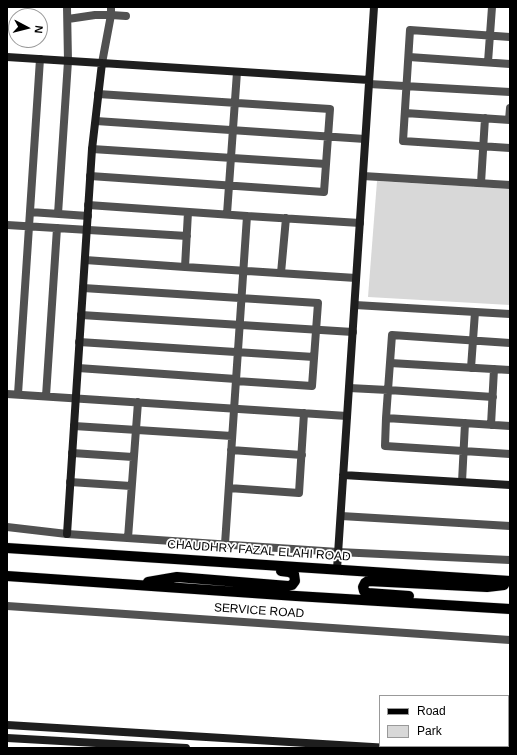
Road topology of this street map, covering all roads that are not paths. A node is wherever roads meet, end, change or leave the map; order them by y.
1 (67, 7) edge
2 (374, 7) edge
3 (492, 7) edge
4 (111, 11) edge
5 (126, 16) dead end
6 (68, 19) junction
7 (490, 35) junction
8 (510, 37) edge
9 (7, 57) edge
10 (409, 57) junction
11 (40, 59) junction
12 (68, 61) junction
13 (488, 62) junction
14 (102, 63) junction
15 (510, 64) edge
16 (237, 72) junction
17 (369, 82) junction
18 (407, 86) junction
19 (510, 92) edge
20 (98, 94) junction
21 (235, 103) junction
22 (510, 108) edge
23 (405, 113) junction
24 (485, 118) junction
25 (510, 120) edge
26 (96, 121) junction
27 (233, 130) junction
28 (328, 136) junction
29 (365, 139) junction
30 (483, 147) junction
31 (510, 148) edge
32 (92, 149) junction
33 (231, 158) junction
34 (326, 164) junction
35 (90, 176) junction
36 (363, 176) junction
37 (481, 183) junction
38 (229, 185) junction
39 (510, 185) edge
40 (88, 205) junction
41 (30, 212) junction
42 (188, 212) junction
43 (58, 214) junction
44 (227, 214) junction
45 (88, 216) junction
46 (247, 216) junction
47 (286, 218) junction
48 (360, 223) junction
49 (7, 224) edge
50 (29, 226) junction
51 (57, 228) junction
52 (87, 230) junction
53 (187, 236) junction
54 (85, 260) junction
55 (185, 267) junction
56 (243, 271) junction
57 (281, 273) junction
58 (356, 278) junction
59 (83, 288) junction
60 (241, 298) junction
61 (355, 305) junction
62 (475, 312) junction
63 (81, 314) junction
64 (510, 314) edge
65 (240, 325) junction
66 (316, 330) junction
67 (353, 332) junction
68 (473, 340) junction
69 (80, 342) junction
70 (510, 343) edge
71 (238, 352) junction
72 (314, 357) junction
73 (390, 362) junction
74 (78, 368) junction
75 (471, 368) junction
76 (494, 369) junction
77 (510, 370) edge
78 (236, 380) junction
79 (349, 388) junction
80 (388, 390) junction
81 (7, 394) edge
82 (18, 394) junction
83 (46, 396) junction
84 (493, 396) junction
85 (76, 398) junction
86 (138, 402) junction
87 (234, 408) junction
88 (304, 413) junction
89 (347, 416) junction
90 (386, 418) junction
91 (465, 423) junction
92 (491, 425) junction
93 (74, 426) junction
94 (510, 426) edge
95 (135, 430) junction
96 (232, 436) junction
97 (232, 450) junction
98 (464, 451) junction
99 (72, 453) junction
100 (302, 454) junction
101 (510, 454) edge
102 (133, 457) junction
103 (343, 475) junction
104 (70, 482) junction
105 (462, 482) junction
106 (510, 485) edge
107 (131, 486) junction
108 (229, 488) junction
109 (341, 516) junction
110 (510, 526) edge
111 (7, 527) edge
112 (67, 534) junction
113 (128, 538) junction
114 (225, 544) junction
115 (7, 548) edge
116 (338, 552) junction
117 (160, 558) junction
118 (510, 560) edge
119 (337, 569) junction
120 (7, 576) edge
121 (510, 581) edge
122 (129, 585) junction
123 (510, 585) edge
124 (7, 606) edge
125 (510, 608) edge
126 (510, 640) edge
127 (7, 725) edge
128 (154, 734) junction
129 (7, 738) edge
130 (152, 747) edge
131 (186, 748) edge
132 (389, 748) edge

1 - 6 street
2 - 17 street
3 - 7 street
4 - 5 street
4 - 6 street
4 - 14 street
6 - 12 street
7 - 8 street
7 - 10 street
7 - 13 street
9 - 11 street
10 - 13 street
10 - 18 street
11 - 12 street
11 - 41 street
12 - 14 street
12 - 43 street
13 - 15 street
14 - 16 street
14 - 20 street
16 - 17 street
16 - 21 street
17 - 18 street
17 - 29 street
18 - 19 street
18 - 23 street
20 - 21 street
20 - 26 street
21 - 27 street
21 - 28 street
22 - 25 street
23 - 24 street
23 - 30 street
24 - 25 street
24 - 30 street
26 - 27 street
26 - 32 street
27 - 28 street
27 - 33 street
28 - 29 street
28 - 34 street
29 - 36 street
30 - 31 street
30 - 37 street
32 - 33 street
32 - 35 street
33 - 34 street
33 - 38 street
34 - 38 street
35 - 38 street
35 - 40 street
36 - 37 street
36 - 48 street
37 - 39 street
38 - 44 street
40 - 42 street
40 - 45 street
41 - 43 street
41 - 50 street
42 - 44 street
42 - 53 street
43 - 45 street
44 - 46 street
45 - 52 street
46 - 47 street
46 - 56 street
47 - 48 street
47 - 57 street
48 - 58 street
49 - 50 street
50 - 51 street
50 - 82 street
51 - 52 street
51 - 83 street
52 - 53 street
52 - 54 street
53 - 55 street
54 - 55 street
54 - 59 street
55 - 56 street
56 - 57 street
56 - 60 street
57 - 58 street
58 - 61 street
59 - 60 street
59 - 63 street
60 - 65 street
60 - 66 street
61 - 62 street
61 - 67 street
62 - 64 street
62 - 68 street
63 - 65 street
63 - 69 street
65 - 66 street
65 - 71 street
66 - 67 street
66 - 72 street
67 - 79 street
68 - 70 street
68 - 73 street
68 - 75 street
69 - 71 street
69 - 74 street
71 - 72 street
71 - 78 street
72 - 78 street
73 - 75 street
73 - 80 street
74 - 78 street
74 - 85 street
75 - 76 street
76 - 77 street
76 - 84 street
78 - 87 street
79 - 80 street
79 - 89 street
80 - 84 street
80 - 90 street
81 - 82 street
82 - 83 street
83 - 85 street
84 - 92 street
85 - 86 street
85 - 93 street
86 - 87 street
86 - 95 street
87 - 88 street
87 - 96 street
88 - 89 street
88 - 100 street
89 - 103 street
90 - 91 street
90 - 98 street
91 - 92 street
91 - 98 street
92 - 94 street
93 - 95 street
93 - 99 street
95 - 96 street
95 - 102 street
96 - 97 street
97 - 100 street
97 - 108 street
98 - 101 street
98 - 105 street
99 - 102 street
99 - 104 street
100 - 108 street
102 - 107 street
103 - 105 street
103 - 109 street
104 - 107 street
104 - 112 street
105 - 106 street
107 - 113 street
108 - 114 street
109 - 110 street
109 - 116 street
111 - 112 street
112 - 113 street
113 - 114 street
114 - 116 street
115 - 117 main road, CHAUDHRY FAZAL ELAHI ROAD
116 - 118 street
116 - 119 street
117 - 119 main road, CHAUDHRY FAZAL ELAHI ROAD
117 - 122 main road
119 - 121 main road, CHAUDHRY FAZAL ELAHI ROAD
120 - 122 main road
122 - 125 main road
123 - 125 main road
124 - 126 street, SERVICE ROAD
127 - 128 street
128 - 130 street
128 - 132 street
129 - 130 street
130 - 131 street

